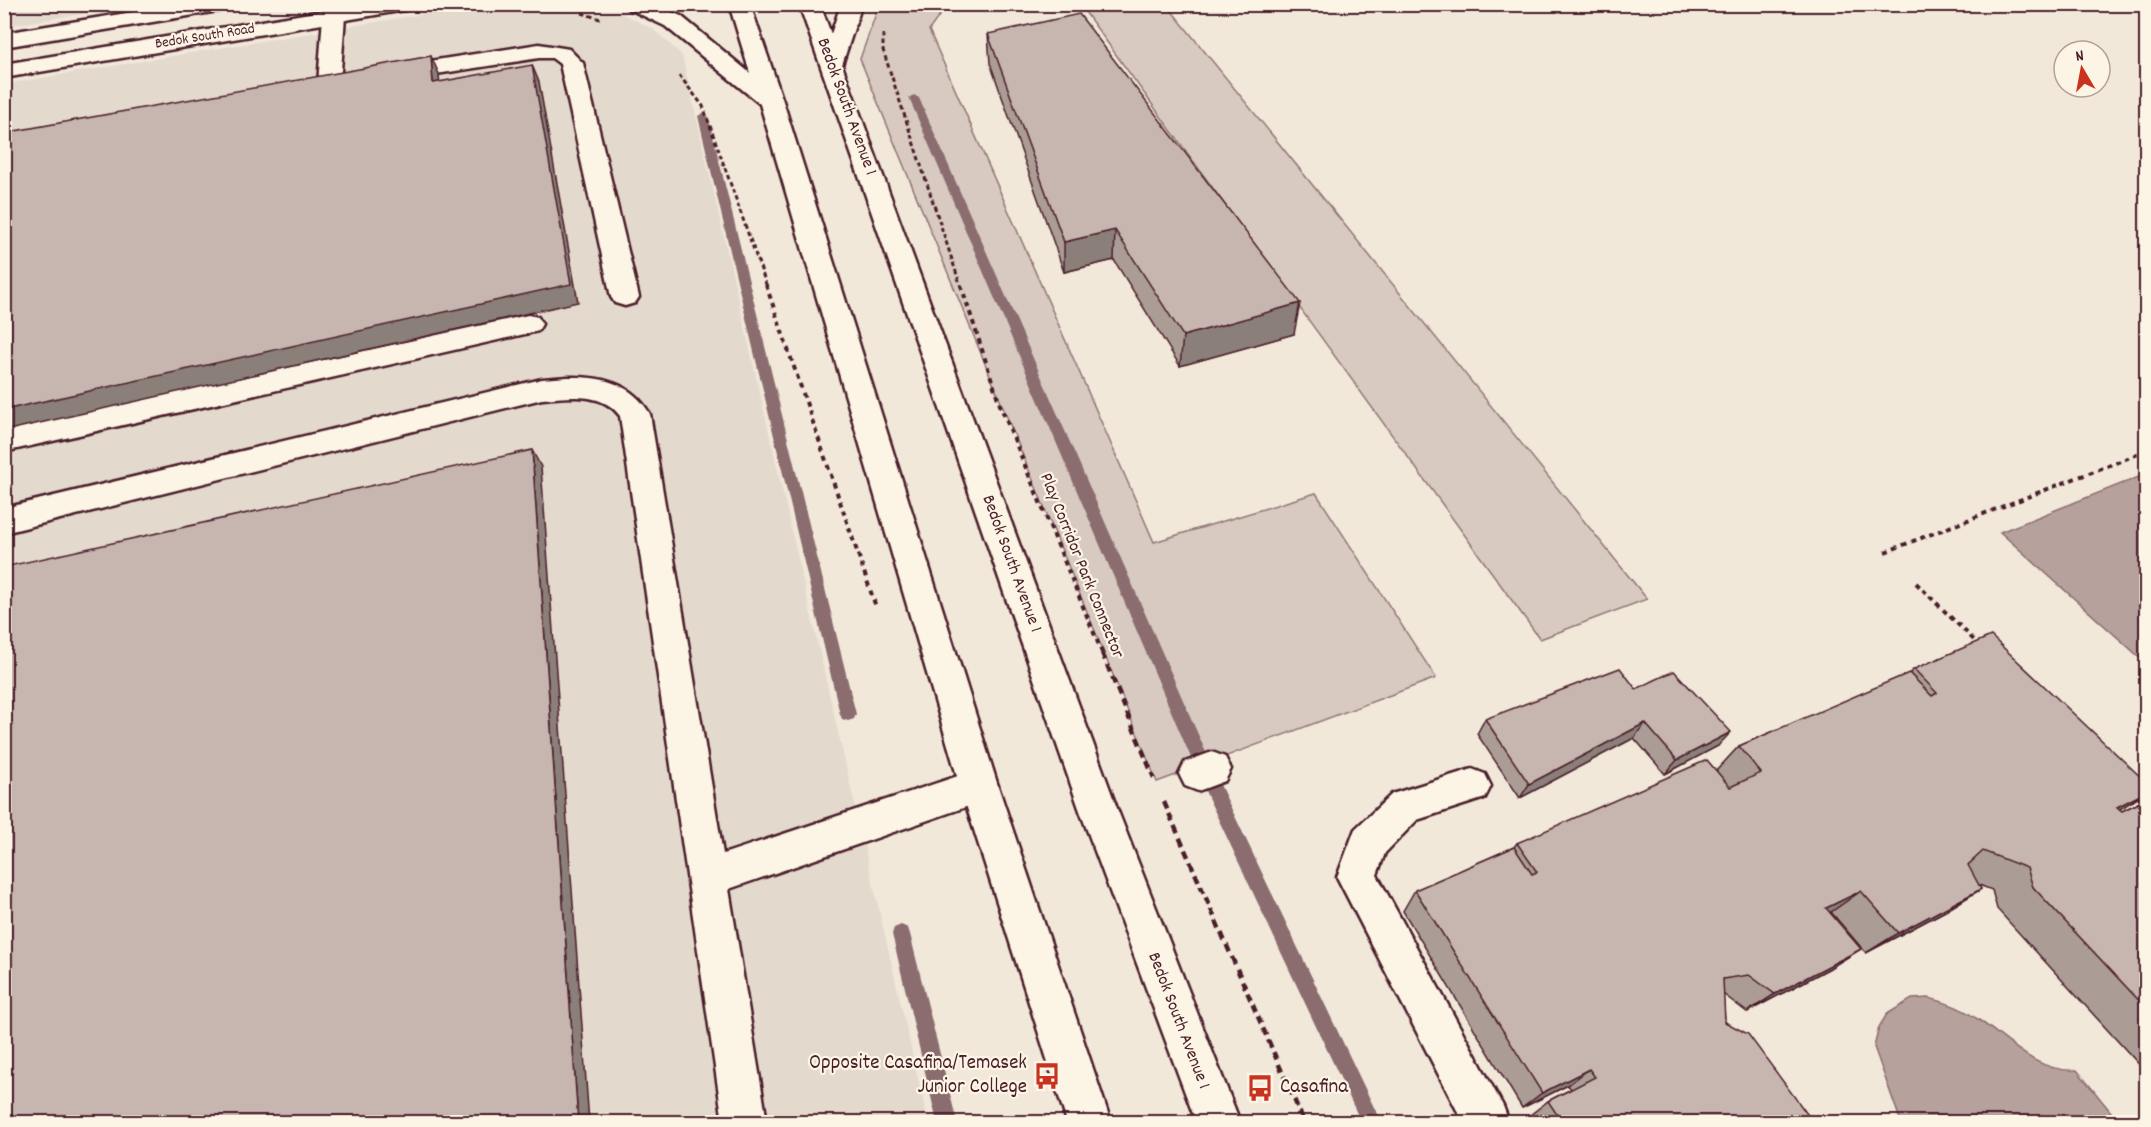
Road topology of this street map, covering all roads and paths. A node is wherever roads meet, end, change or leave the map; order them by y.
1 (224, 4) edge
2 (405, 4) edge
3 (634, 4) edge
4 (739, 4) edge
5 (809, 4) edge
6 (852, 4) edge
7 (582, 13) dead end
8 (334, 16) junction
9 (604, 20) dead end
10 (883, 30) dead end
11 (4, 40) edge
12 (831, 64) junction
13 (4, 71) edge
14 (676, 72) dead end
15 (352, 80) junction
16 (306, 88) edge
17 (771, 101) junction
18 (625, 297) dead end
19 (528, 324) dead end
20 (4, 441) edge
21 (2146, 451) edge
22 (4, 521) edge
23 (1885, 552) dead end
24 (1916, 583) dead end
25 (877, 610) dead end
26 (1984, 650) edge
27 (979, 786) junction
28 (1472, 786) dead end
29 (1158, 789) dead end
30 (1163, 800) dead end
31 (707, 878) junction
32 (745, 1122) edge
33 (1089, 1122) edge
34 (1218, 1122) edge
35 (1304, 1122) edge
36 (1487, 1122) edge

1 - 11 main road, Bedok South Road
2 - 8 main road, Bedok South Road
3 - 17 main road
4 - 17 main road
5 - 12 main road, Bedok South Avenue 1
6 - 12 main road
7 - 9 path
8 - 13 main road, Bedok South Road
8 - 15 main road
10 - 29 path, Play Corridor Park Connector
12 - 34 main road, Bedok South Avenue 1
14 - 25 path
15 - 16 main road
15 - 18 main road
17 - 27 main road
19 - 20 main road
21 - 23 path
22 - 31 main road
24 - 26 path
27 - 31 main road
27 - 33 main road
28 - 36 main road
30 - 35 path
31 - 32 main road

